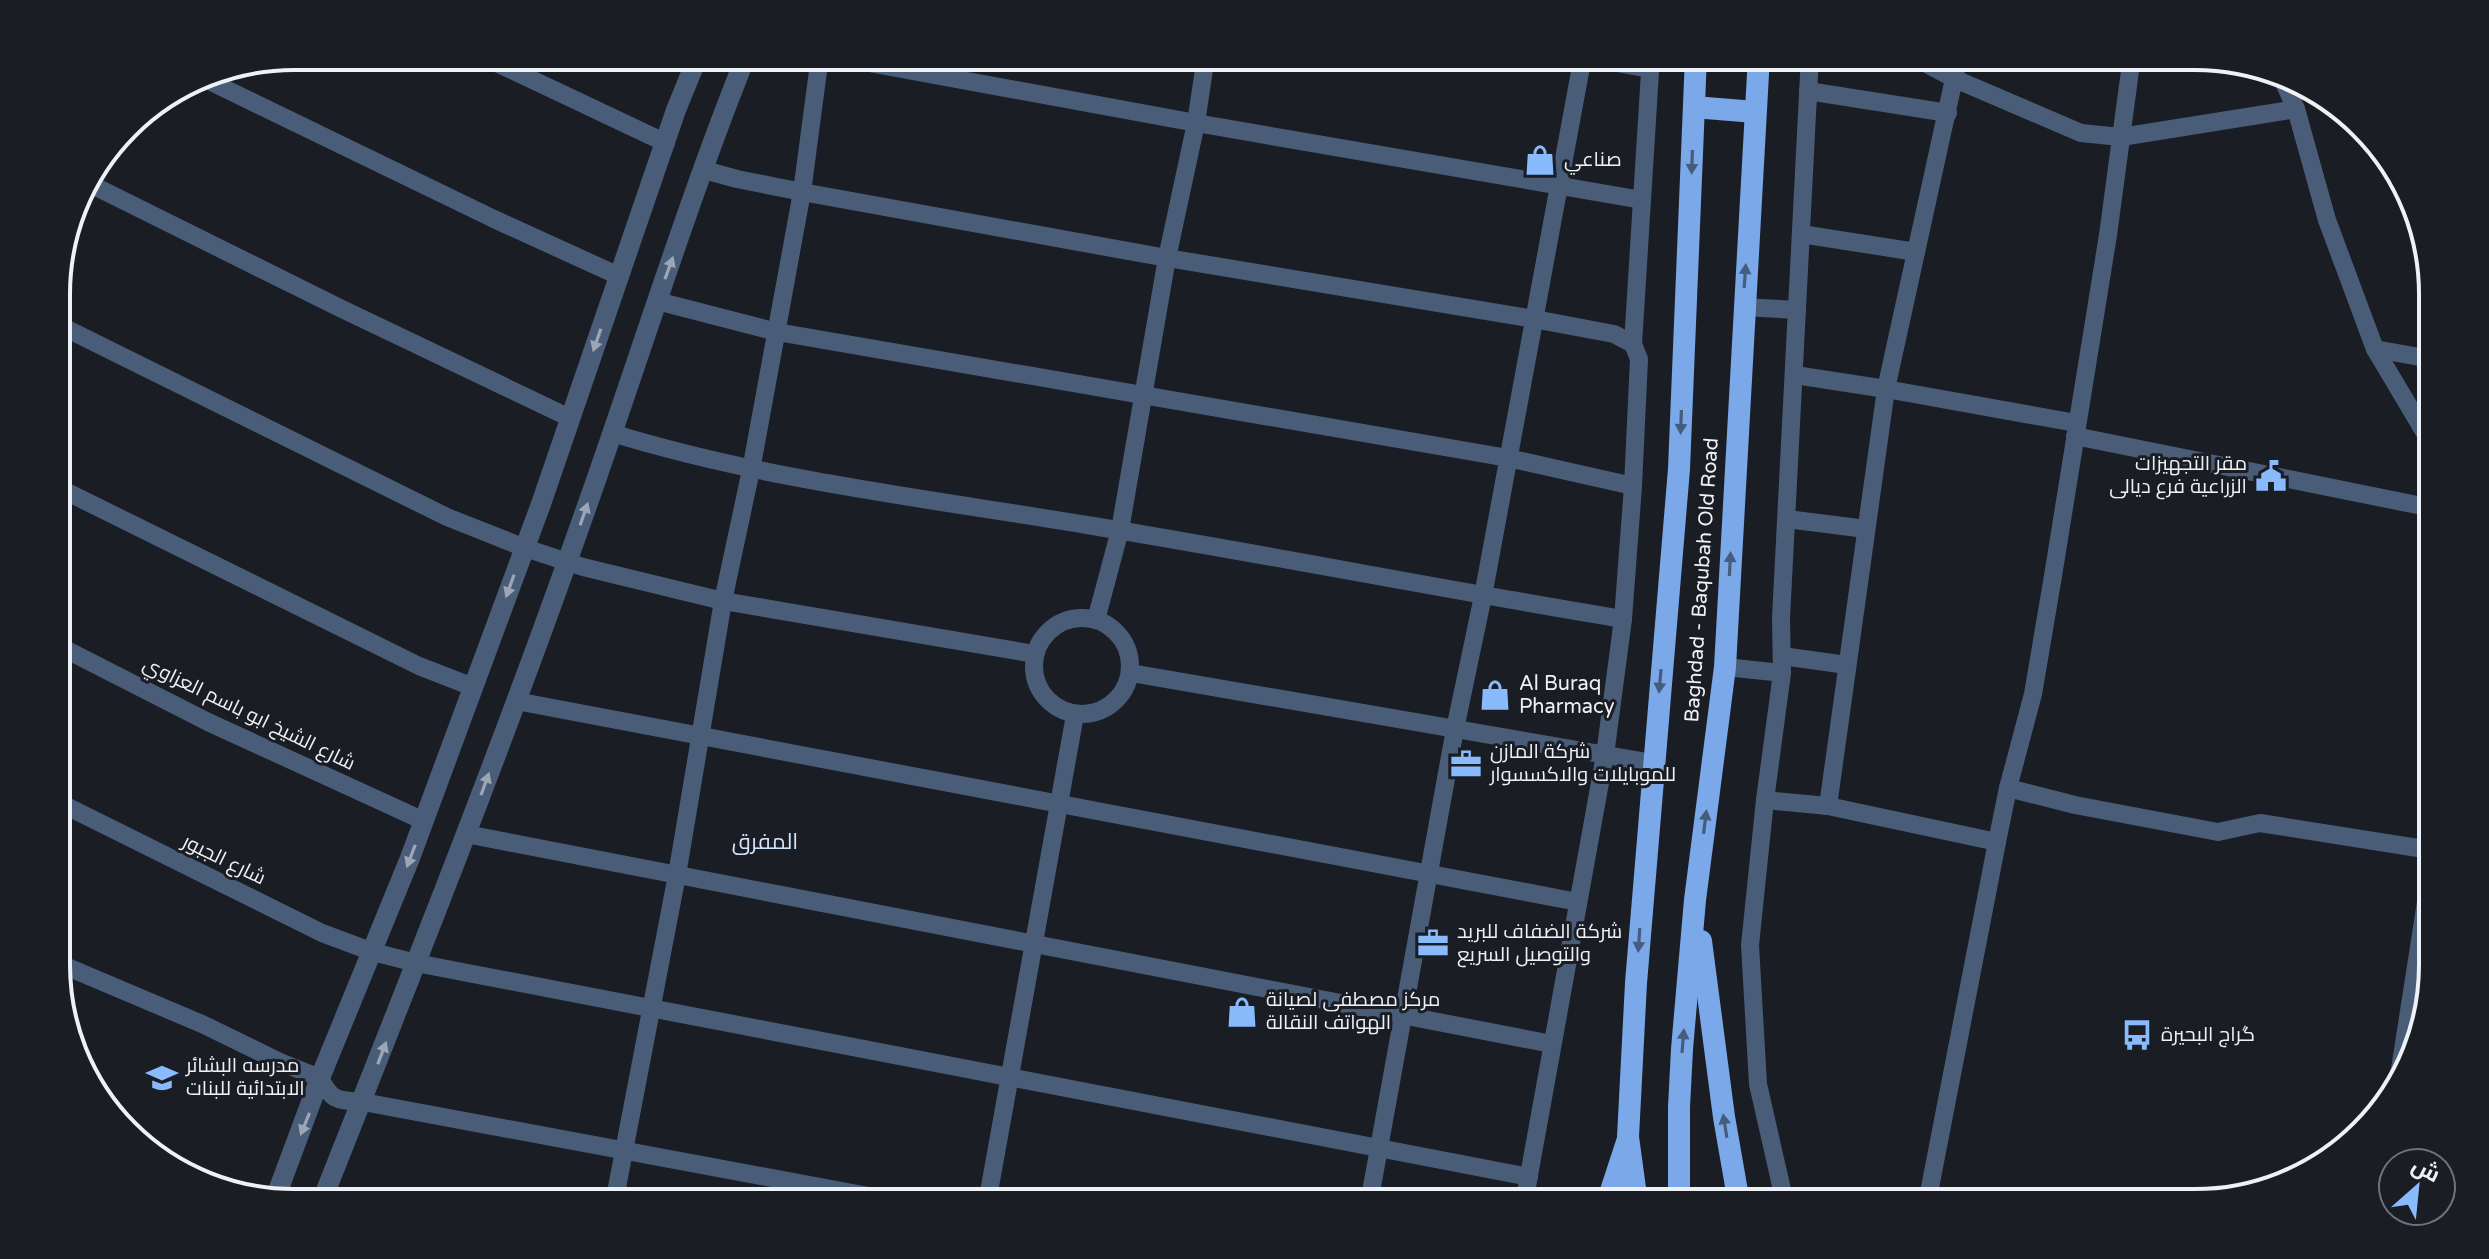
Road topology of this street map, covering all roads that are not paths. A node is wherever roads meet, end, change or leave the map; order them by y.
1 (512, 70) edge
2 (692, 70) edge
3 (740, 70) edge
4 (818, 70) edge
5 (907, 70) edge
6 (1204, 70) edge
7 (1579, 70) edge
8 (1650, 70) edge
9 (1695, 70) edge
10 (1758, 70) edge
11 (1809, 70) edge
12 (1938, 70) edge
13 (1957, 70) edge
14 (2130, 70) edge
15 (1955, 79) junction
16 (216, 84) edge
17 (2288, 90) edge
18 (1808, 91) junction
19 (1694, 107) junction
20 (2296, 109) junction
21 (1755, 112) junction
22 (1948, 113) junction
23 (1196, 123) junction
24 (2121, 137) junction
25 (666, 143) junction
26 (704, 170) junction
27 (1559, 184) junction
28 (97, 188) edge
29 (802, 192) junction
30 (1642, 200) junction
31 (1801, 234) junction
32 (1916, 252) junction
33 (1167, 258) junction
34 (619, 276) junction
35 (657, 301) junction
36 (1743, 307) junction
37 (1797, 310) junction
38 (1534, 319) junction
39 (70, 330) edge
40 (777, 332) junction
41 (1633, 344) junction
42 (2375, 349) junction
43 (2419, 357) edge
44 (1795, 375) junction
45 (1886, 389) junction
46 (1142, 396) junction
47 (570, 418) junction
48 (2419, 423) edge
49 (2076, 430) junction
50 (612, 433) junction
51 (1508, 458) junction
52 (751, 470) junction
53 (1633, 486) junction
54 (70, 493) edge
55 (2419, 505) edge
56 (1787, 519) junction
57 (1866, 529) junction
58 (1120, 530) junction
59 (525, 548) junction
60 (567, 562) junction
61 (1483, 596) junction
62 (723, 601) junction
63 (1623, 619) junction
64 (1096, 620) junction
65 (70, 652) edge
66 (1035, 654) junction
67 (1782, 664) junction
68 (1847, 665) junction
69 (1725, 667) junction
70 (1131, 673) junction
71 (473, 687) junction
72 (516, 701) junction
73 (1075, 715) junction
74 (1455, 729) junction
75 (701, 736) junction
76 (1605, 755) junction
77 (1653, 763) junction
78 (2008, 788) junction
79 (1765, 800) junction
80 (1059, 804) junction
81 (1828, 806) junction
82 (70, 808) edge
83 (424, 821) junction
84 (466, 834) junction
85 (1997, 842) junction
86 (2419, 848) edge
87 (1430, 874) junction
88 (677, 875) junction
89 (1695, 900) junction
90 (1578, 902) junction
91 (1034, 944) junction
92 (2419, 947) edge
93 (373, 952) junction
94 (416, 963) junction
95 (70, 968) edge
96 (651, 1008) junction
97 (1404, 1015) junction
98 (1552, 1044) junction
99 (2404, 1046) edge
100 (1010, 1077) junction
101 (320, 1078) junction
102 (363, 1102) junction
103 (1628, 1137) junction
104 (1379, 1148) junction
105 (624, 1151) junction
106 (1529, 1177) junction
107 (279, 1188) edge
108 (327, 1189) edge
109 (617, 1189) edge
110 (830, 1189) edge
111 (990, 1189) edge
112 (1372, 1189) edge
113 (1527, 1189) edge
114 (1611, 1189) edge
115 (1635, 1189) edge
116 (1679, 1189) edge
117 (1737, 1189) edge
118 (1782, 1189) edge
119 (1930, 1189) edge

1 - 25 street
2 - 25 street
3 - 26 street
4 - 29 street
5 - 23 street
6 - 23 street
7 - 27 street
8 - 30 street
9 - 19 highway, Baghdad - Baqubah Old Road
10 - 21 highway, Baghdad - Baqubah Old Road
11 - 18 street
12 - 15 street
13 - 15 street
14 - 24 street
15 - 22 street
15 - 24 street
16 - 34 street
17 - 20 street
18 - 22 street
18 - 31 street
19 - 21 highway
19 -> 77 highway, Baghdad - Baqubah Old Road
20 - 24 street
20 - 42 street
36 -> 21 highway, Baghdad - Baqubah Old Road
22 - 32 street
23 - 27 street
23 - 33 street
24 - 49 street
25 - 34 street
26 - 29 street
35 -> 26 street
27 - 30 street
27 - 38 street
28 - 47 street
29 - 33 street
29 - 40 street
30 - 41 street
31 - 32 street
31 - 37 street
32 - 45 street
33 - 38 street
33 - 46 street
34 -> 47 street
35 - 40 street
35 - 50 street
36 - 37 street
69 -> 36 highway, Baghdad - Baqubah Old Road
37 - 44 street
38 - 41 street
38 - 51 street
39 - 59 street
40 - 46 street
40 - 52 street
41 - 53 street
42 - 43 street
42 - 48 street
44 - 45 street
44 - 56 street
45 - 49 street
45 - 57 street
46 - 51 street
46 - 58 street
47 - 59 street
49 - 55 street
49 - 78 street
50 - 52 street
60 -> 50 street
51 - 53 street
51 - 61 street
52 - 58 street
52 - 62 street
53 - 63 street
54 - 71 street
56 - 57 street
56 - 67 street
57 - 68 street
58 - 61 street
58 - 64 street
59 - 60 street
59 -> 71 street
60 - 62 street
60 - 72 street
61 - 63 street
61 - 74 street
62 - 66 street
62 - 75 street
63 - 76 street
64 - 66 street
64 - 70 street
65 - 83 street, شارع الشيخ ابو باسم العزاوي
66 - 73 street
67 - 68 street
67 - 69 street
67 - 79 street
68 - 81 street
89 -> 69 highway, Baghdad - Baqubah Old Road
70 - 73 street
70 - 74 street
71 - 83 street
72 - 75 street
84 -> 72 street
73 - 80 street
74 - 76 street
74 - 87 street
75 - 80 street
75 - 88 street
76 - 77 street
76 - 90 street
77 -> 103 highway, Baghdad - Baqubah Old Road
78 - 85 street
78 - 86 street
79 - 81 street
79 - 118 street
80 - 87 street
80 - 91 street
81 - 85 street
82 - 93 street, شارع الجبور
83 -> 93 street
84 - 88 street
84 - 94 street
85 - 119 street
87 - 90 street
87 - 97 street
88 - 91 street
88 - 96 street
116 -> 89 highway, Baghdad - Baqubah Old Road
117 -> 89 highway
90 - 98 street
91 - 97 street
91 - 100 street
92 - 99 street
93 - 94 street, شارع الجبور
93 - 101 street
94 - 96 street, شارع الجبور
102 -> 94 street
95 - 101 street
96 - 100 street, شارع الجبور
96 - 105 street
97 - 98 street
97 - 104 street
98 - 106 street
100 - 104 street, شارع الجبور
100 - 111 street
101 - 102 street
101 -> 107 street
102 - 105 street
102 - 108 street
103 - 114 highway
103 - 115 highway, Baghdad - Baqubah Old Road
104 - 106 street, شارع الجبور
104 - 112 street
105 - 109 street
105 - 110 street
106 - 113 street

